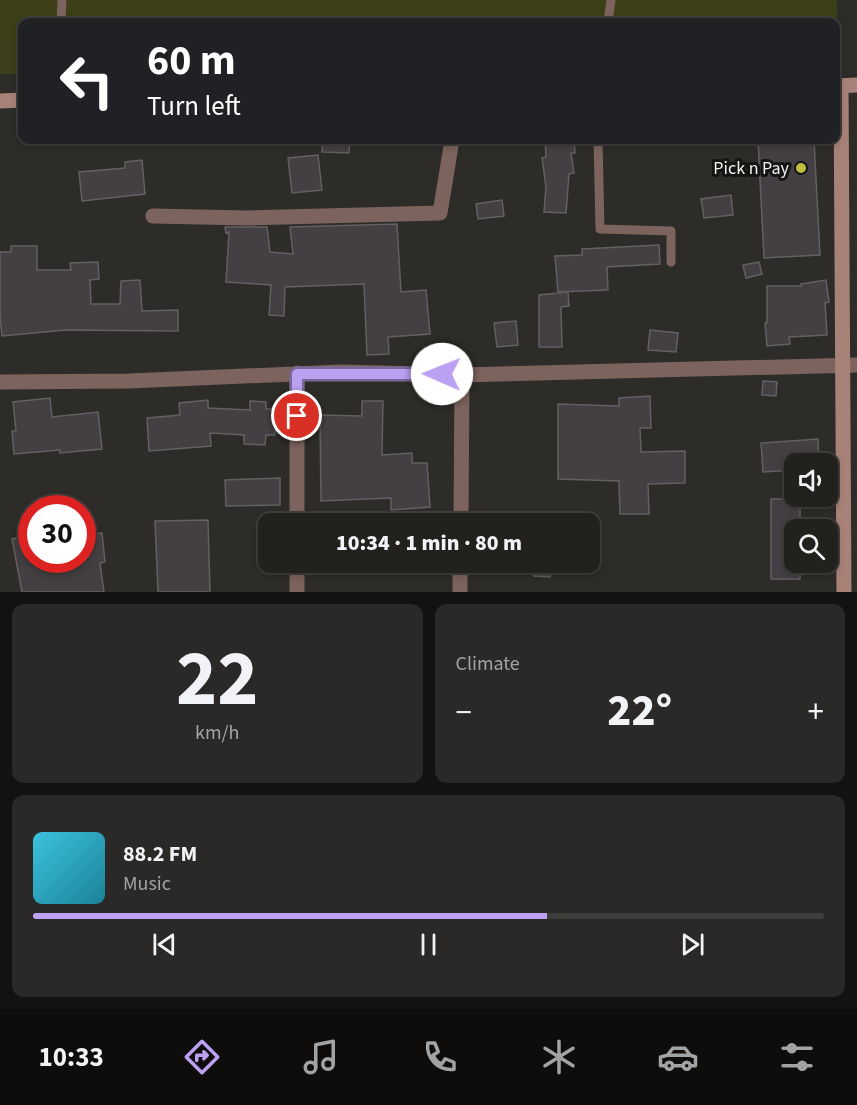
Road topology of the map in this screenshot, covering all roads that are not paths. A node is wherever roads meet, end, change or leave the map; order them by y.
1 (62, 0) edge
2 (611, 0) edge
3 (61, 18) edge
4 (609, 18) edge
5 (857, 85) edge
6 (840, 86) edge
7 (18, 100) edge
8 (0, 101) edge
9 (840, 132) edge
10 (451, 144) edge
11 (598, 144) edge
12 (153, 216) dead end
13 (671, 262) dead end
14 (850, 365) edge
15 (297, 374) junction
16 (462, 375) junction
17 (0, 382) edge
18 (297, 513) edge
19 (461, 513) edge
20 (297, 573) edge
21 (460, 573) edge
22 (297, 592) edge
23 (460, 592) edge
24 (844, 592) edge

1 - 3 lane
2 - 4 lane
5 - 6 street
7 - 8 street
9 - 14 street
10 - 12 street
11 - 13 lane
14 - 16 street
14 - 24 street
15 - 16 street
15 - 17 street
15 - 18 street
16 - 19 street
20 - 22 street
21 - 23 street

